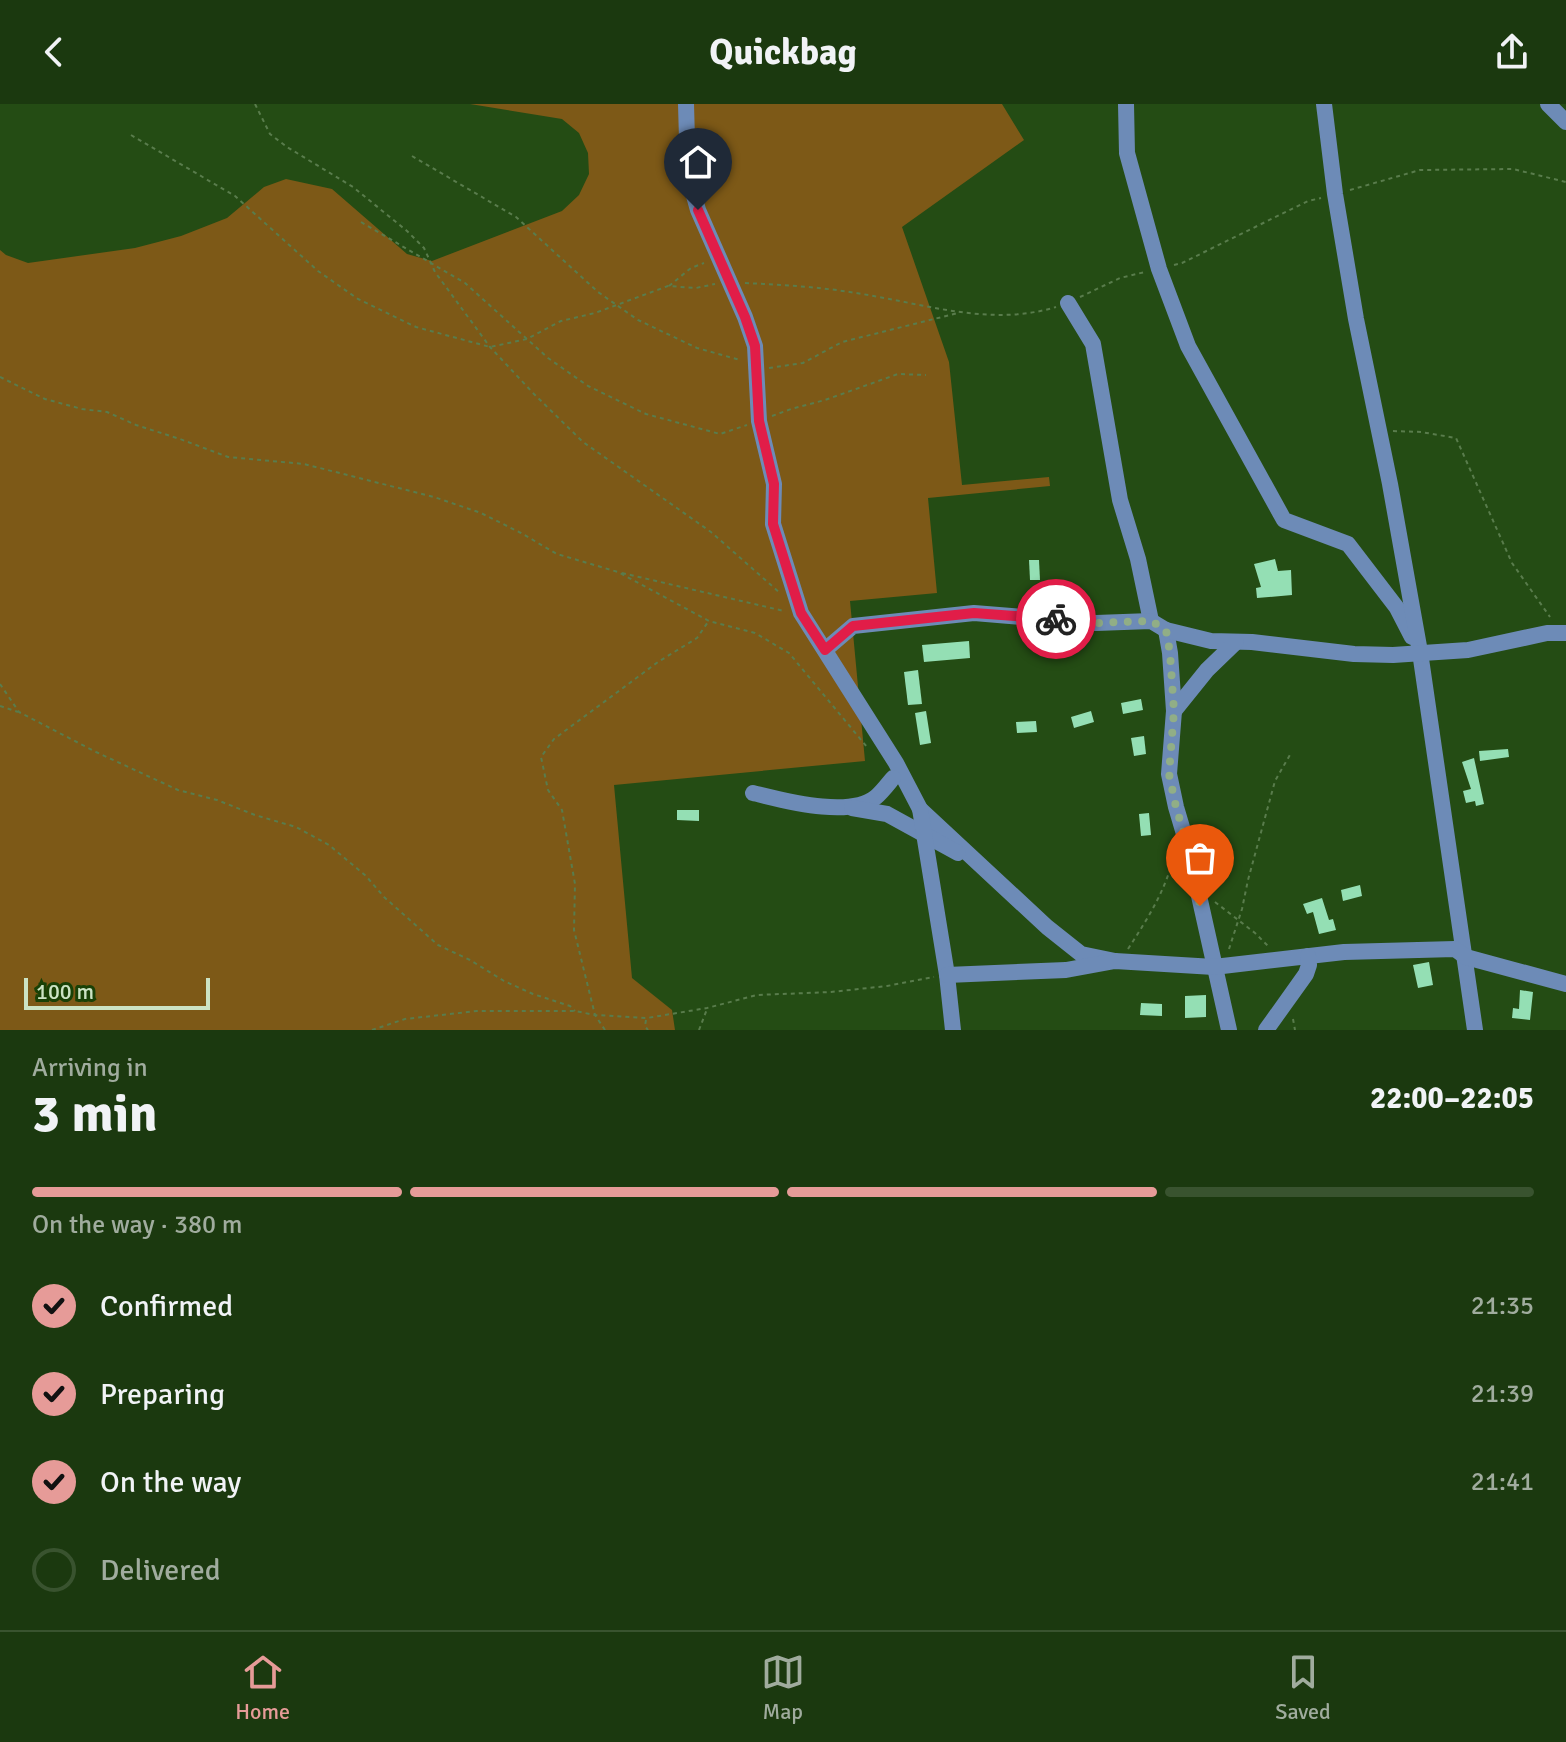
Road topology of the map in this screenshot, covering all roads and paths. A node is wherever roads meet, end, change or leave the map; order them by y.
1 (255, 104) edge
2 (686, 104) edge
3 (1126, 104) edge
4 (1324, 104) edge
5 (1548, 104) edge
6 (1566, 122) edge
7 (131, 135) dead end
8 (412, 156) dead end
9 (1566, 182) edge
10 (1335, 194) junction
11 (361, 222) dead end
12 (719, 257) junction
13 (431, 263) junction
14 (1159, 269) junction
15 (730, 282) junction
16 (668, 286) junction
17 (1068, 303) junction
18 (617, 305) junction
19 (959, 312) junction
20 (527, 339) junction
21 (490, 347) junction
22 (756, 364) junction
23 (926, 375) dead end
24 (0, 377) edge
25 (759, 421) junction
26 (1380, 430) junction
27 (618, 572) junction
28 (780, 593) dead end
29 (801, 613) junction
30 (709, 621) junction
31 (1158, 626) junction
32 (1560, 628) edge
33 (1236, 642) junction
34 (825, 650) junction
35 (1420, 652) junction
36 (0, 684) edge
37 (0, 706) edge
38 (1174, 711) junction
39 (19, 712) junction
40 (867, 747) dead end
41 (1291, 753) dead end
42 (893, 778) dead end
43 (753, 793) dead end
44 (846, 807) junction
45 (920, 809) junction
46 (923, 833) junction
47 (1175, 852) dead end
48 (971, 856) junction
49 (1194, 877) junction
50 (1238, 920) junction
51 (1308, 956) junction
52 (1466, 957) junction
53 (1281, 959) junction
54 (1113, 961) junction
55 (1219, 966) junction
56 (947, 975) junction
57 (1566, 984) edge
58 (707, 1008) junction
59 (575, 1011) junction
60 (595, 1015) junction
61 (647, 1018) junction
62 (372, 1030) edge
63 (605, 1030) edge
64 (648, 1030) edge
65 (699, 1030) edge
66 (953, 1030) edge
67 (1229, 1030) edge
68 (1266, 1030) edge
69 (1475, 1030) edge

1 - 13 path
2 - 12 street
3 - 14 street
4 - 10 street
5 - 6 street
7 - 21 path
8 - 18 path
9 - 10 path
10 - 14 path
10 - 26 street
11 - 13 path
12 - 15 street
12 - 16 path
13 - 20 path
13 - 21 path
14 - 17 path
14 - 35 street
15 - 16 path
15 - 19 path
15 - 22 street
16 - 18 path
17 - 19 path
17 - 31 street
18 - 20 path
18 - 22 path
19 - 22 path
20 - 21 path
20 - 25 path
21 - 28 path
22 - 25 street
23 - 25 path
24 - 27 path
25 - 29 street
26 - 32 path
26 - 35 street
27 - 29 path
27 - 30 path
29 - 34 street
30 - 40 path
30 - 60 path
31 - 33 street
31 - 34 street
31 - 38 street
32 - 35 street
33 - 35 street
33 - 38 street
34 - 45 street
35 - 52 street
36 - 39 path
37 - 39 path
38 - 49 street
39 - 59 path
41 - 50 path
42 - 44 street
43 - 44 street
44 - 46 street
45 - 46 street
45 - 48 street
46 - 48 street
46 - 56 street
47 - 54 path
48 - 54 street
49 - 50 path
49 - 55 street
50 - 53 path
50 - 55 path
51 - 52 street
51 - 53 street
51 - 68 street
52 - 57 street
52 - 69 street
53 - 55 street
54 - 55 street
54 - 56 street
55 - 67 street
56 - 58 path
56 - 66 street
58 - 61 path
58 - 65 path
59 - 60 path
59 - 62 path
60 - 61 path
60 - 63 path
61 - 64 path

